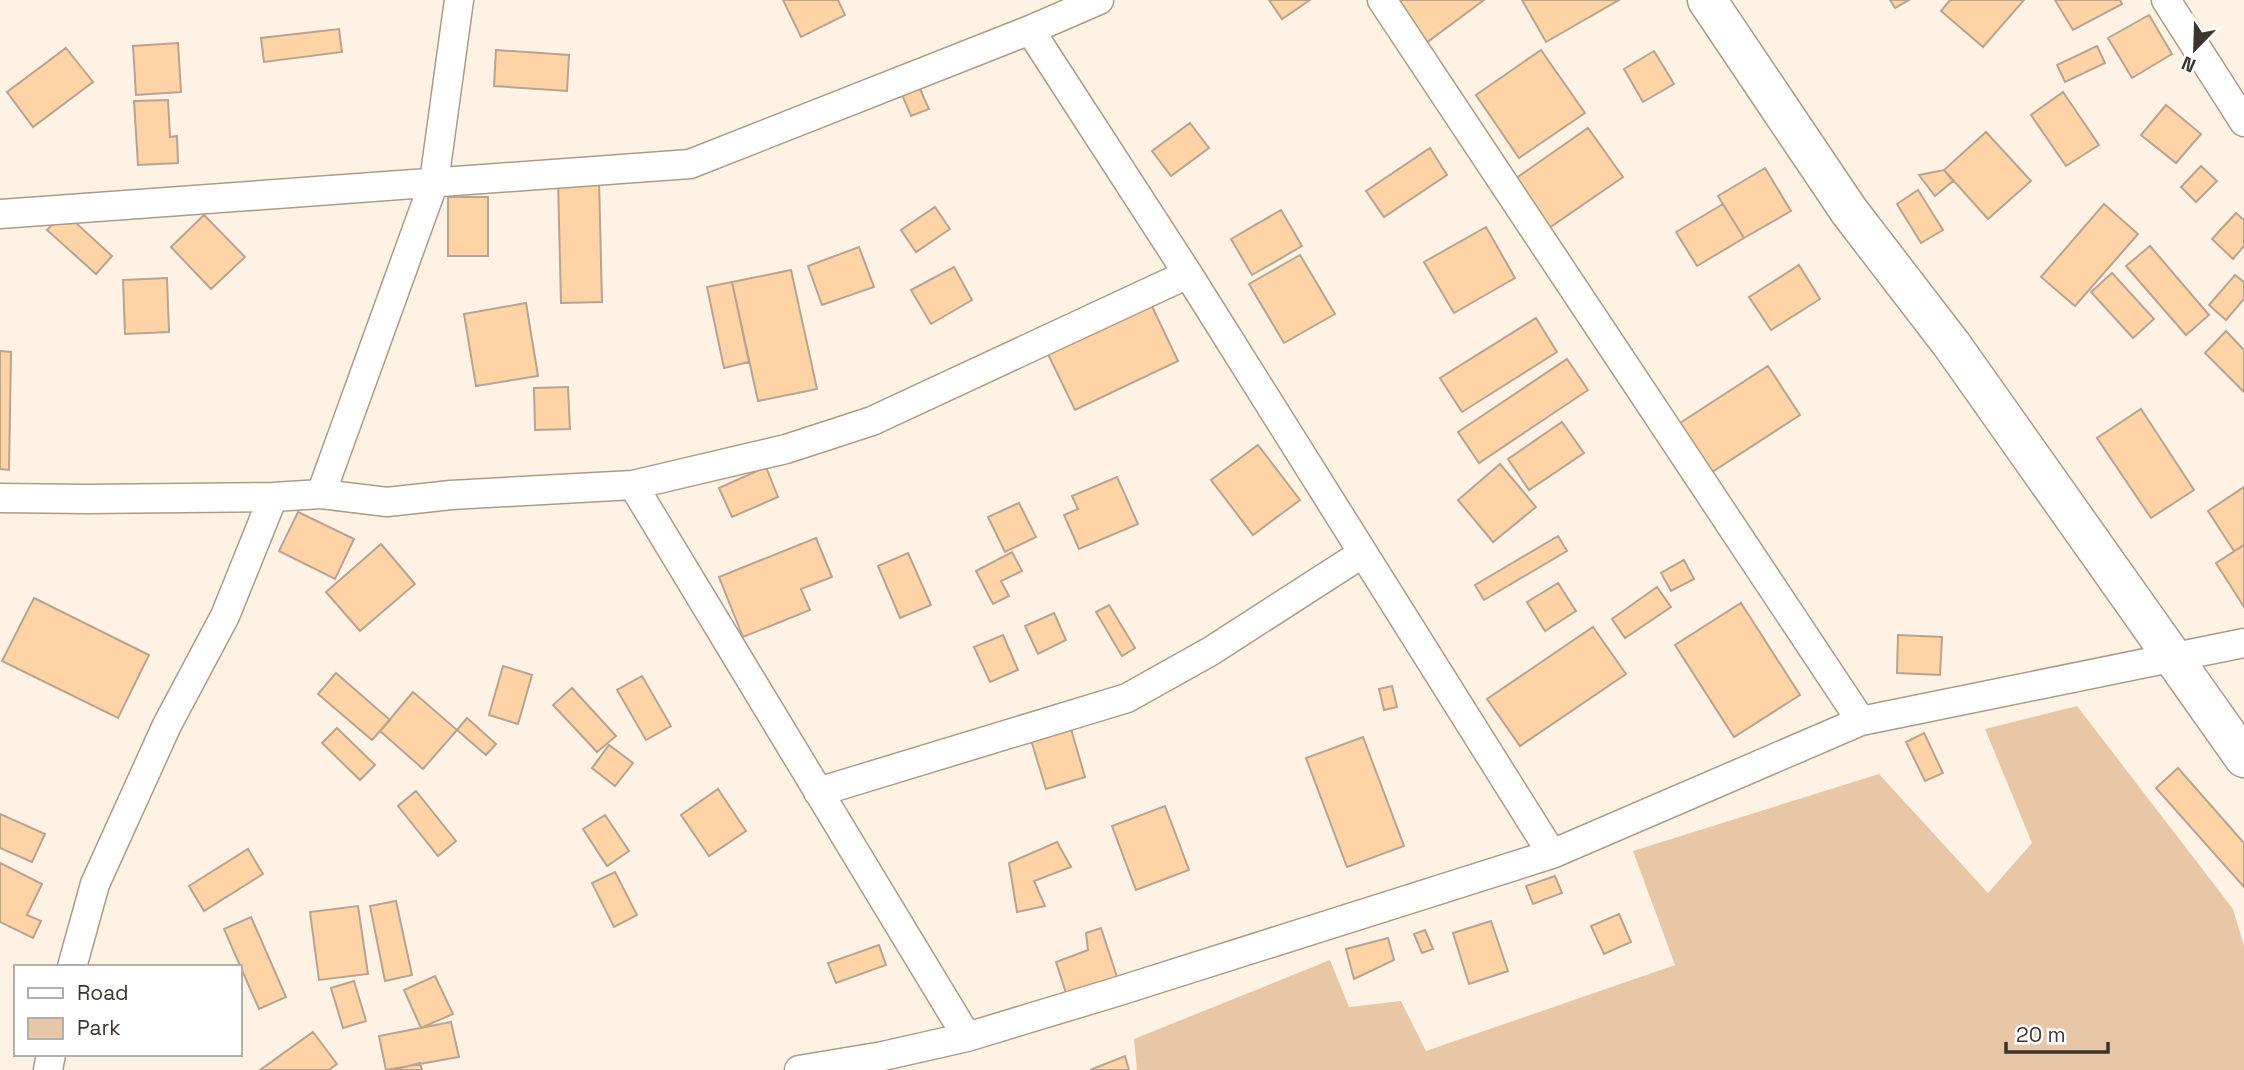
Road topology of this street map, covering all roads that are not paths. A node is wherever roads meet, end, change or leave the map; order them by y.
1 (459, 0) edge
2 (1099, 0) edge
3 (1382, 0) edge
4 (1707, 0) edge
5 (2166, 0) edge
6 (1030, 30) junction
7 (2244, 122) edge
8 (434, 182) junction
9 (0, 214) edge
10 (1188, 274) junction
11 (633, 485) junction
12 (321, 494) junction
13 (273, 497) junction
14 (0, 498) edge
15 (1363, 553) junction
16 (2244, 643) edge
17 (2173, 656) junction
18 (1861, 721) junction
19 (2244, 758) edge
20 (818, 792) junction
21 (1552, 854) junction
22 (73, 965) edge
23 (967, 1037) junction
24 (799, 1070) edge

1 - 8 street
2 - 6 street
3 - 18 street
4 - 17 main road
5 - 7 street
6 - 8 street
6 - 10 street
8 - 9 street
8 - 12 street
10 - 11 street
10 - 15 street
11 - 12 street
11 - 20 street
12 - 13 street
13 - 14 street
13 - 22 street
15 - 20 street
15 - 21 street
16 - 17 street
17 - 18 street
17 - 19 main road
18 - 21 street
20 - 23 street
21 - 23 street
23 - 24 street

